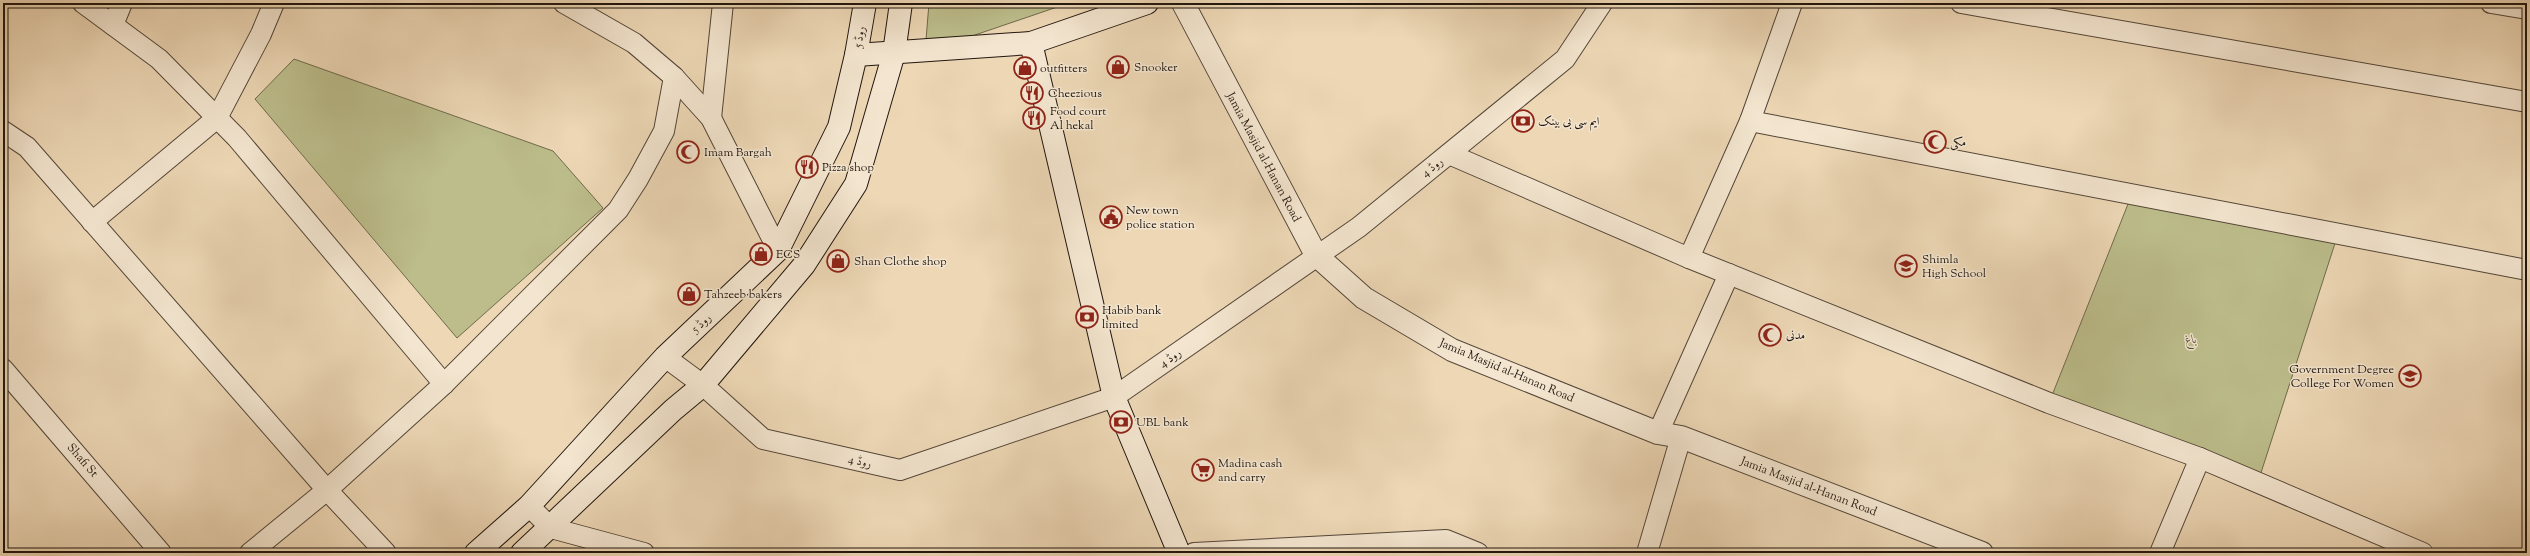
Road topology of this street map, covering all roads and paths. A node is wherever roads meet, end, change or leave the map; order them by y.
1 (83, 3) edge
2 (122, 3) edge
3 (274, 3) edge
4 (564, 3) edge
5 (723, 3) edge
6 (865, 3) edge
7 (901, 3) edge
8 (1147, 3) edge
9 (1183, 3) edge
10 (1602, 3) edge
11 (1792, 3) edge
12 (1961, 3) edge
13 (2491, 3) edge
14 (2527, 9) edge
15 (113, 25) junction
16 (1031, 43) junction
17 (894, 53) junction
18 (856, 55) junction
19 (674, 77) junction
20 (2527, 102) edge
21 (217, 118) junction
22 (711, 118) junction
23 (1750, 121) junction
24 (3, 131) edge
25 (1449, 154) junction
26 (92, 222) junction
27 (778, 250) junction
28 (1316, 255) junction
29 (1689, 258) junction
30 (2527, 270) edge
31 (1729, 274) junction
32 (665, 357) junction
33 (3, 369) edge
34 (444, 384) junction
35 (704, 385) junction
36 (1114, 397) junction
37 (1658, 433) junction
38 (1681, 437) junction
39 (2200, 458) junction
40 (327, 490) junction
41 (529, 506) junction
42 (551, 528) junction
43 (1339, 549) edge
44 (161, 553) edge
45 (250, 553) edge
46 (386, 553) edge
47 (476, 553) edge
48 (522, 553) edge
49 (644, 553) edge
50 (1179, 553) edge
51 (1194, 553) edge
52 (1478, 553) edge
53 (1647, 553) edge
54 (1982, 553) edge
55 (2160, 553) edge
56 (2423, 553) edge

1 - 15 street
2 - 15 street
3 - 21 street
4 - 19 street
5 - 22 street
6 - 18 main road, روڈ 5
7 - 17 main road
8 - 16 main road
9 - 28 main road, Jamia Masjid al-Hanan Road
10 - 25 street, روڈ 4
11 - 23 street
12 - 20 street
13 - 14 street
15 - 21 street
16 - 17 main road
16 - 36 main road
17 - 18 main road
17 - 35 main road
18 - 27 main road, روڈ 5
19 - 22 street
19 - 34 street
21 - 26 street
21 - 34 street
22 - 27 street
23 - 29 street
23 - 30 street
24 - 26 street
25 - 28 street, روڈ 4
25 - 29 street
26 - 40 street
27 - 32 main road, روڈ 5
28 - 36 street, روڈ 4
28 - 37 main road, Jamia Masjid al-Hanan Road
29 - 31 street
31 - 37 street
31 - 39 street
32 - 35 street, روڈ 4
32 - 41 main road, روڈ 5
33 - 44 street, Shafi St
34 - 40 street
35 - 36 street, روڈ 4
35 - 42 main road
36 - 50 main road
37 - 38 main road, Jamia Masjid al-Hanan Road
38 - 53 street
38 - 54 main road, Jamia Masjid al-Hanan Road
39 - 55 street
39 - 56 street
40 - 45 street
40 - 46 street
41 - 42 street
41 - 47 main road, روڈ 5
42 - 48 main road
42 - 49 street
43 - 51 street
43 - 52 street

